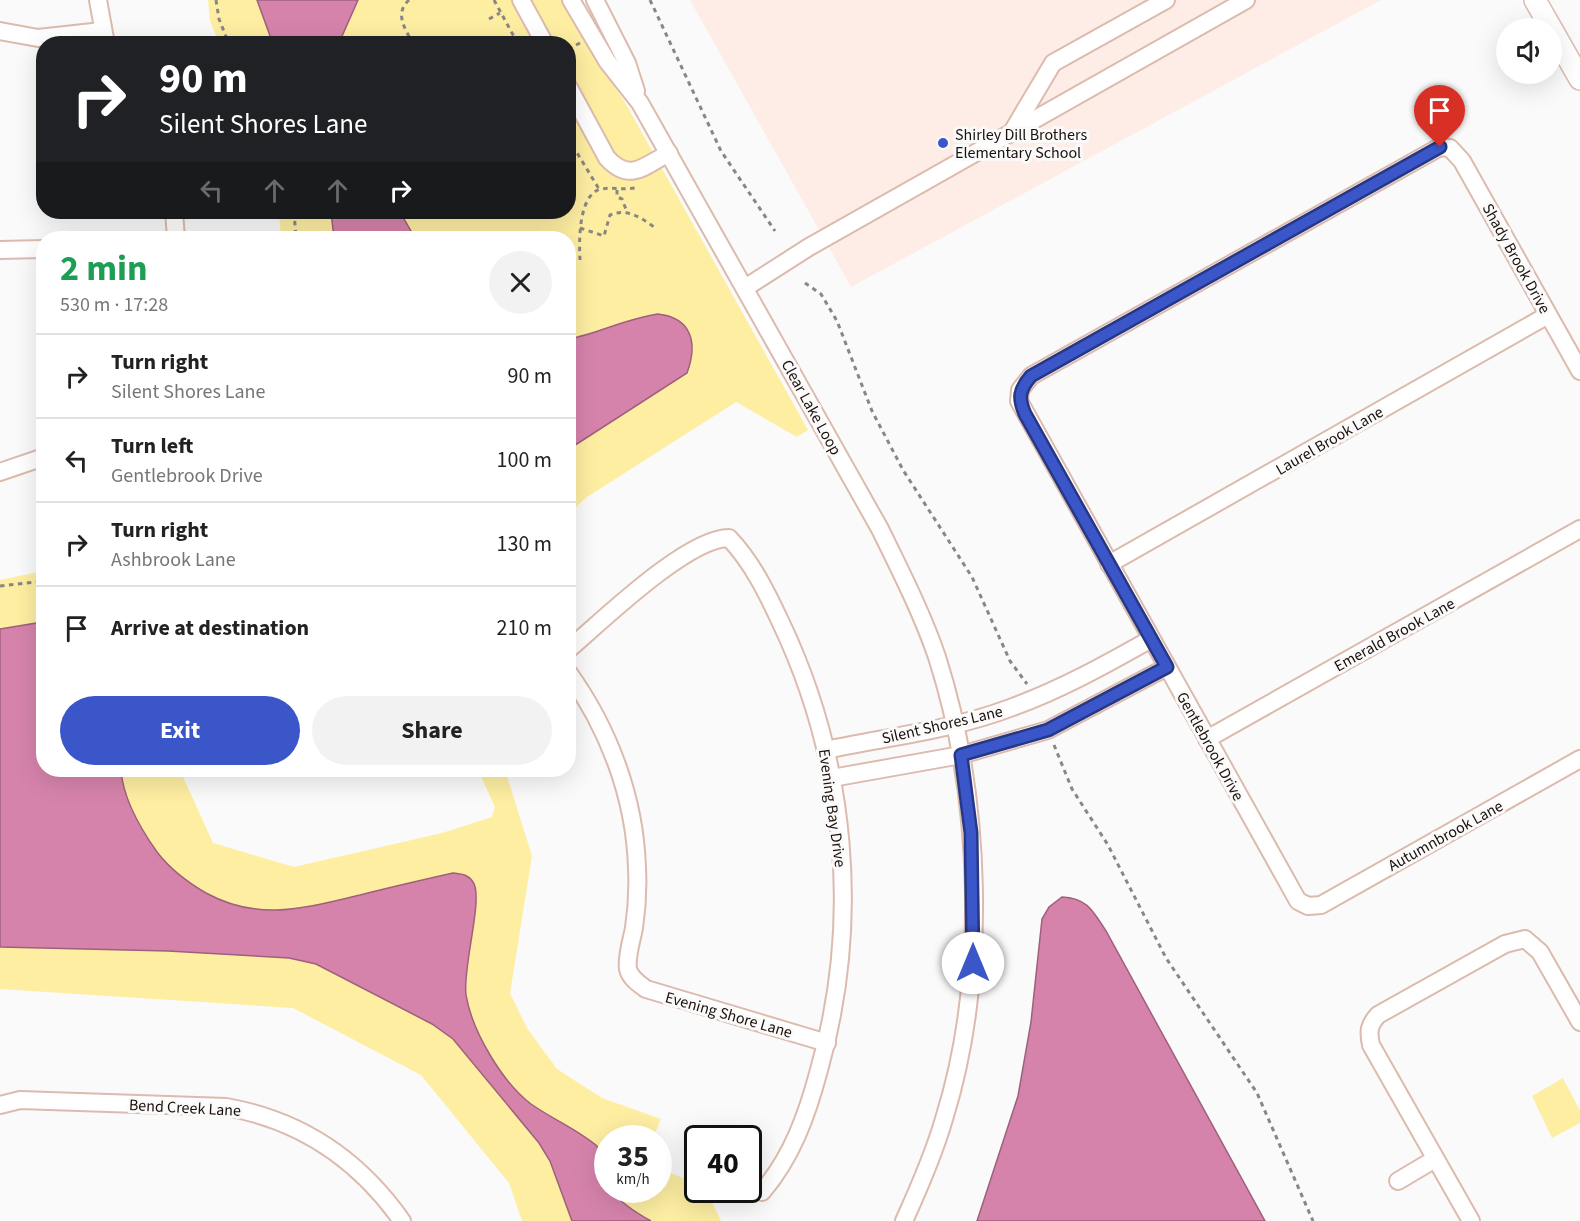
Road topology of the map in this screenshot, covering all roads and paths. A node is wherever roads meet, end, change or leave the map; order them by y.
1 (98, 0) edge
2 (216, 0) edge
3 (410, 0) edge
4 (494, 0) edge
5 (521, 0) edge
6 (571, 0) edge
7 (595, 0) edge
8 (650, 0) edge
9 (1166, 0) edge
10 (1246, 0) edge
11 (1535, 0) edge
12 (501, 12) junction
13 (489, 19) dead end
14 (0, 31) edge
15 (104, 36) edge
16 (226, 36) edge
17 (410, 36) edge
18 (514, 36) edge
19 (541, 36) edge
20 (36, 38) edge
21 (583, 42) dead end
22 (576, 45) edge
23 (1580, 79) edge
24 (576, 101) edge
25 (640, 103) junction
26 (1012, 132) junction
27 (576, 151) edge
28 (669, 153) junction
29 (643, 186) dead end
30 (599, 189) junction
31 (617, 190) junction
32 (627, 212) junction
33 (654, 226) dead end
34 (579, 228) junction
35 (775, 231) dead end
36 (36, 249) edge
37 (0, 250) edge
38 (580, 260) dead end
39 (805, 283) dead end
40 (745, 288) junction
41 (1548, 315) junction
42 (1580, 371) edge
43 (1020, 390) joint
44 (36, 460) edge
45 (0, 472) edge
46 (1580, 529) edge
47 (1110, 564) junction
48 (36, 582) edge
49 (0, 586) edge
50 (1151, 639) junction
51 (576, 643) edge
52 (1167, 667) junction
53 (1027, 681) dead end
54 (576, 682) edge
55 (954, 724) junction
56 (1207, 739) junction
57 (1053, 741) dead end
58 (826, 750) junction
59 (961, 755) junction
60 (1580, 759) edge
61 (832, 778) junction
62 (1308, 906) joint
63 (1580, 1022) edge
64 (827, 1043) junction
65 (0, 1105) edge
66 (1435, 1159) junction
67 (1398, 1181) dead end
68 (762, 1192) dead end
69 (402, 1221) edge
70 (904, 1221) edge
71 (1313, 1221) edge
72 (1471, 1221) edge

1 - 15 street
2 - 16 path
3 - 17 path
4 - 12 path
5 - 19 street
6 - 25 street, Clear Lake Loop
7 - 25 street, Clear Lake Loop
8 - 35 path
9 - 26 street
10 - 26 street
11 - 23 main road
12 - 13 path
12 - 18 path
14 - 20 street
21 - 22 path
24 - 28 street
25 - 28 street, Clear Lake Loop
26 - 40 street
27 - 30 path
28 - 40 street, Clear Lake Loop
29 - 31 path
30 - 31 path
30 - 34 path
31 - 32 path
32 - 33 path
32 - 34 path
34 - 38 path
36 - 37 street
39 - 53 path
40 - 55 street, Clear Lake Loop
41 - 42 street, Shady Brook Drive
41 - 43 street, Shady Brook Drive
41 - 47 street, Laurel Brook Lane
43 - 47 street, Gentlebrook Drive
44 - 45 street
46 - 56 street, Emerald Brook Lane
47 - 50 street, Gentlebrook Drive
48 - 49 path
50 - 52 street, Gentlebrook Drive
50 - 55 street, Silent Shores Lane
51 - 58 street, Evening Bay Drive
52 - 56 street, Gentlebrook Drive
52 - 59 street, Silent Shores Lane
54 - 64 street, Evening Shore Lane
55 - 58 street, Silent Shores Lane
55 - 59 street, Clear Lake Loop
56 - 62 street, Gentlebrook Drive
57 - 71 path
58 - 61 street, Evening Bay Drive
59 - 61 street, Silent Shores Lane
59 - 70 street, Clear Lake Loop
60 - 62 street, Autumnbrook Lane
61 - 64 street, Evening Bay Drive
63 - 66 street
64 - 68 street, Evening Bay Drive
65 - 69 street, Bend Creek Lane
66 - 67 street
66 - 72 street

